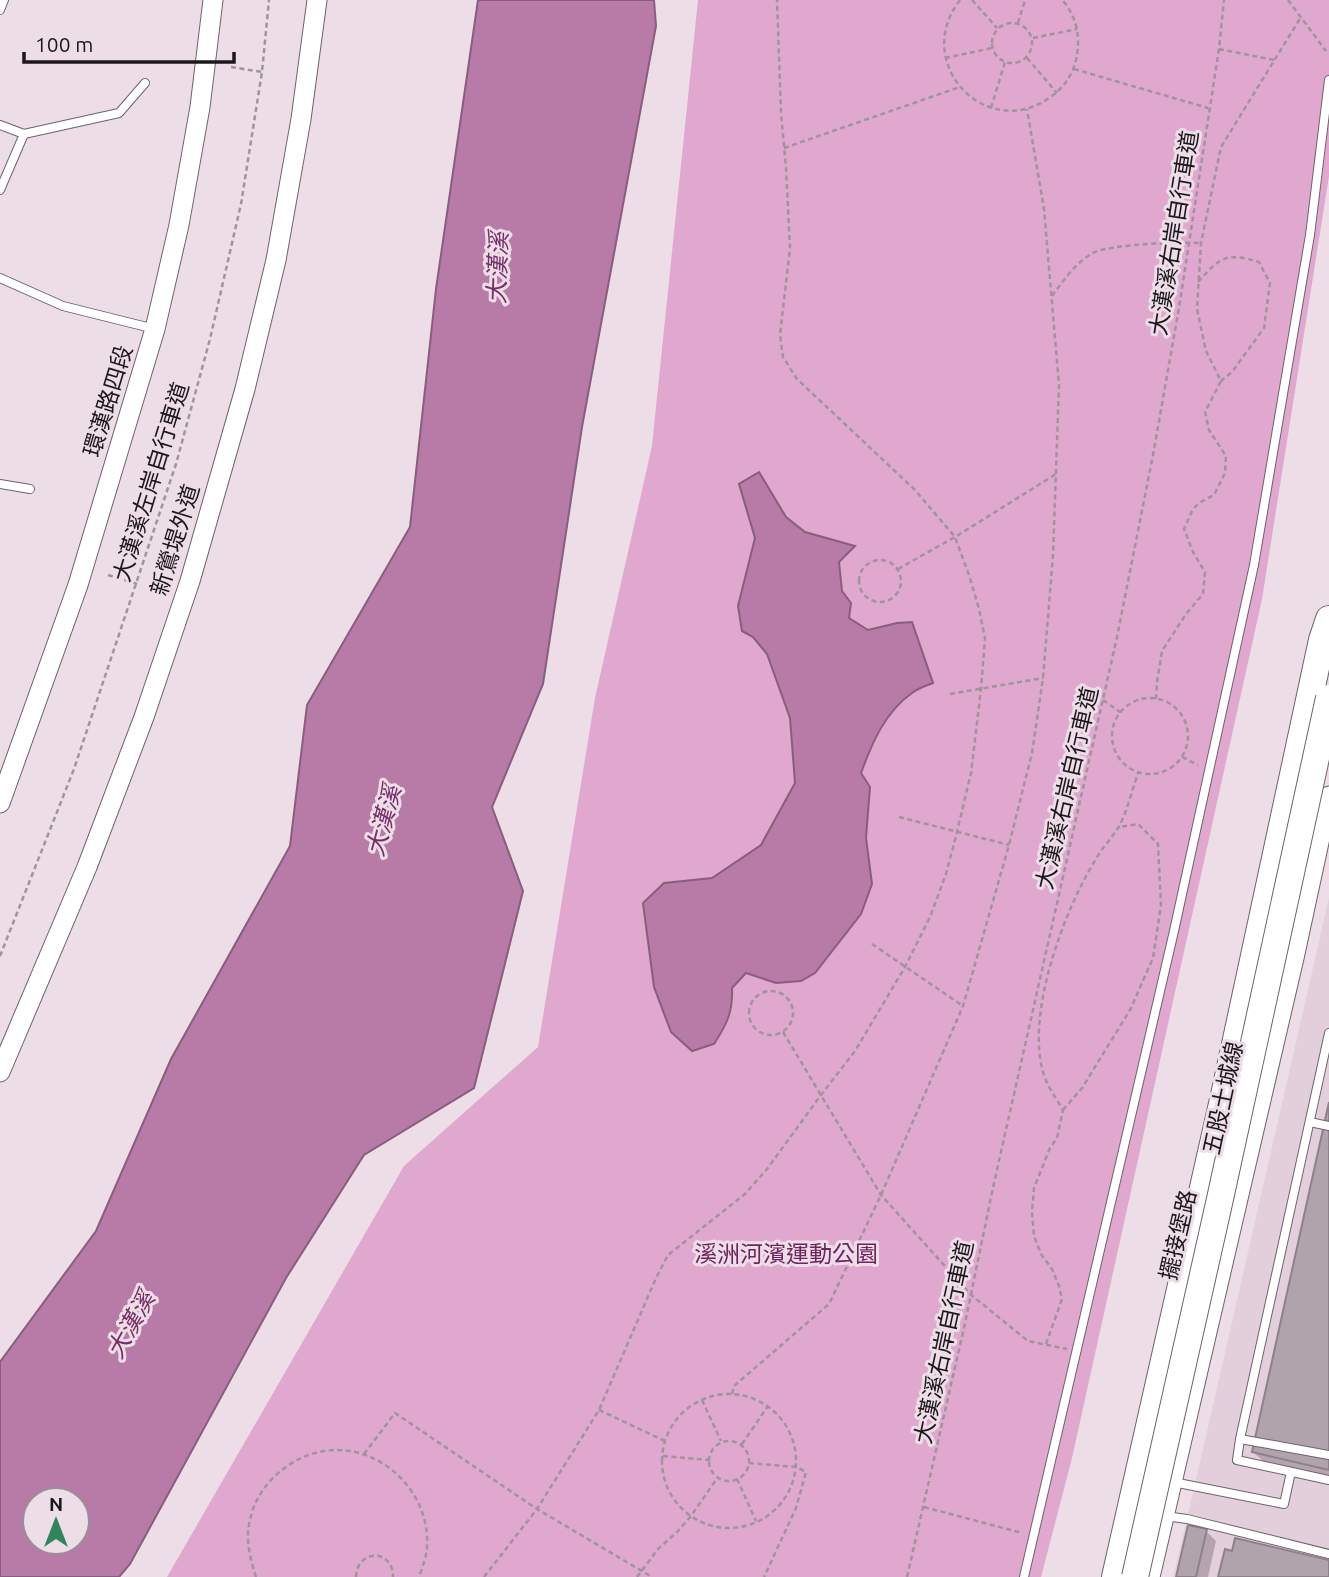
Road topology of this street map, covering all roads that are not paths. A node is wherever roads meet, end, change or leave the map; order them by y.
1 (4, 0) edge
2 (213, 0) edge
3 (317, 0) edge
4 (0, 10) edge
5 (1329, 80) edge
6 (145, 83) dead end
7 (0, 125) edge
8 (24, 134) junction
9 (0, 190) edge
10 (0, 278) edge
11 (155, 329) junction
12 (0, 484) edge
13 (30, 489) dead end
14 (1329, 619) edge
15 (1329, 658) edge
16 (1329, 698) edge
17 (1329, 796) edge
18 (0, 803) edge
19 (1329, 1033) edge
20 (0, 1072) edge
21 (1310, 1122) junction
22 (1329, 1126) edge
23 (1192, 1285) junction
24 (1217, 1290) junction
25 (1240, 1439) junction
26 (1329, 1455) edge
27 (1291, 1472) junction
28 (1329, 1480) edge
29 (1173, 1482) junction
30 (1165, 1516) junction
31 (1329, 1554) edge
32 (1024, 1577) edge
33 (1115, 1577) edge
34 (1126, 1577) edge
35 (1135, 1577) edge
36 (1150, 1577) edge

1 - 4 lane
2 - 11 street, 環漢路四段
3 - 20 street, 新鶯堤外道
5 - 32 lane
6 - 8 lane
7 - 8 lane
8 - 9 lane
10 - 11 lane
11 - 18 street, 環漢路四段
12 - 13 lane
14 - 33 highway, 五股土城線
15 - 23 street, 擺接堡路
16 - 35 highway, 五股土城線, bridge
17 - 24 street
19 - 21 lane
21 - 22 lane
21 - 25 lane
23 - 24 street
23 - 34 street, 擺接堡路
24 - 29 street
25 - 26 lane
25 - 27 lane
27 - 28 lane
27 - 29 lane
29 - 30 street
30 - 31 lane
30 - 36 street

